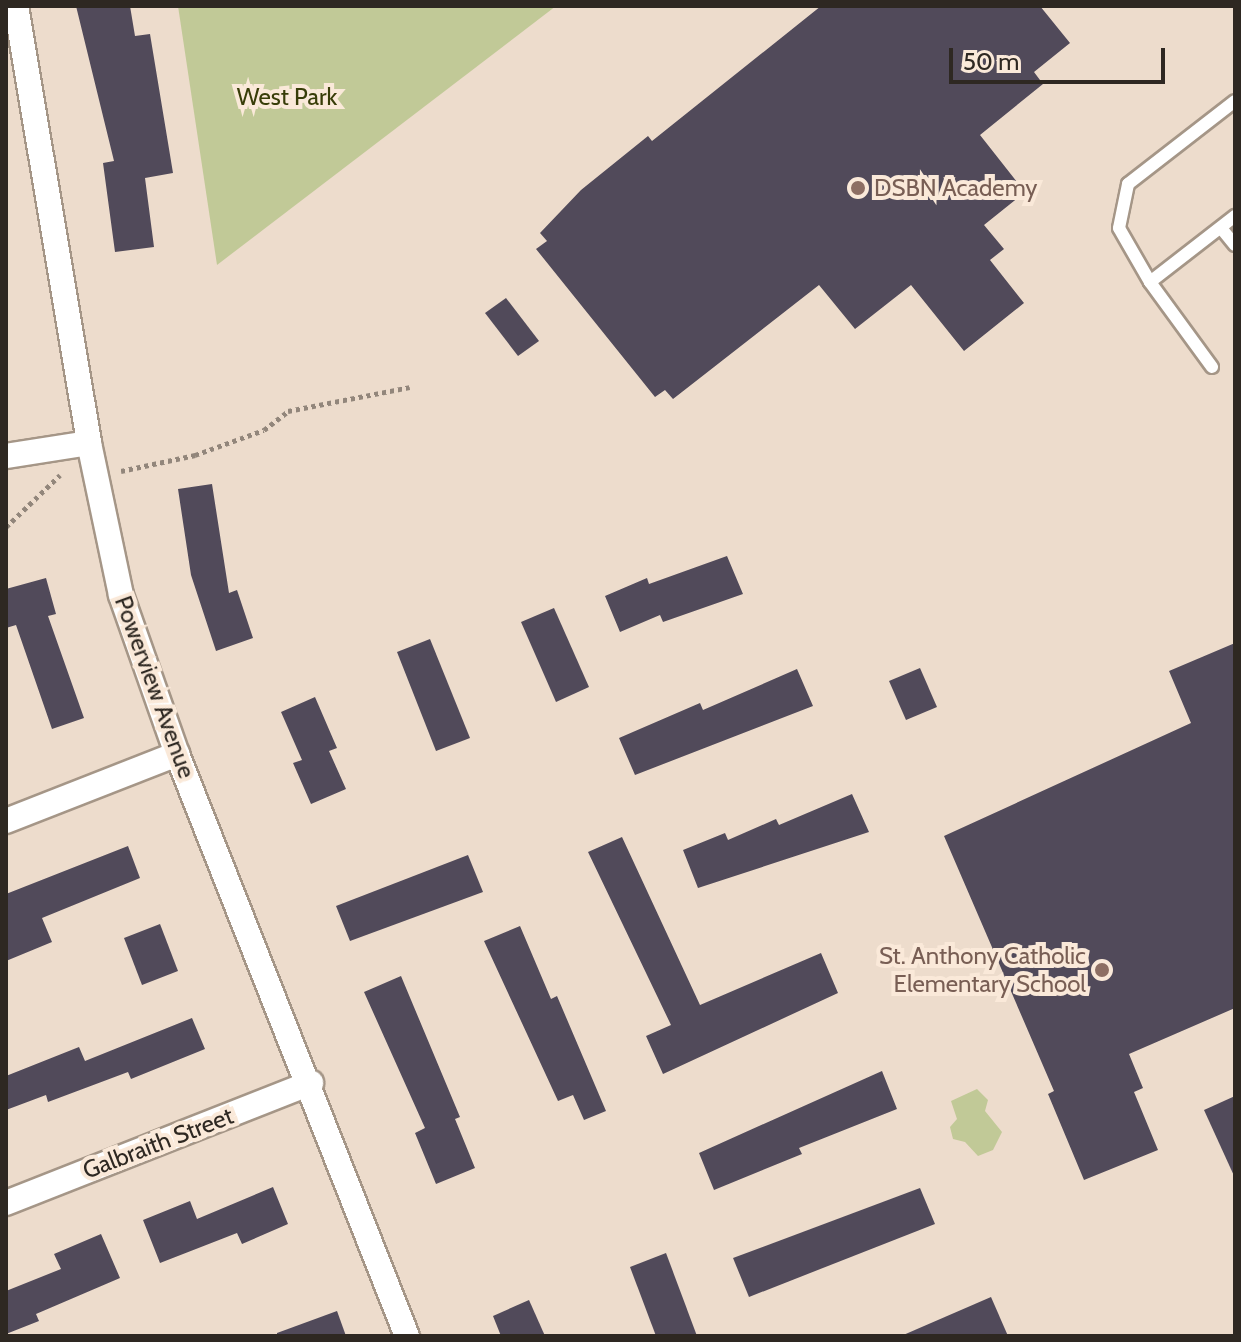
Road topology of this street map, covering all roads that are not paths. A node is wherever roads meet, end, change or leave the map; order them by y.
1 (16, 6) edge
2 (18, 88) edge
3 (1235, 101) edge
4 (1235, 216) edge
5 (1221, 228) junction
6 (1235, 245) edge
7 (1150, 282) junction
8 (1212, 367) dead end
9 (89, 443) junction
10 (6, 456) edge
11 (177, 754) junction
12 (6, 821) edge
13 (311, 1083) junction
14 (6, 1203) edge
15 (407, 1336) edge

1 - 2 street, Powerview Avenue
2 - 9 street, Powerview Avenue
3 - 7 lane
4 - 5 lane
5 - 6 lane
5 - 7 lane
7 - 8 lane
9 - 10 street
9 - 11 street, Powerview Avenue
11 - 12 street
11 - 13 street, Powerview Avenue
13 - 14 street, Galbraith Street
13 - 15 street, Powerview Avenue

